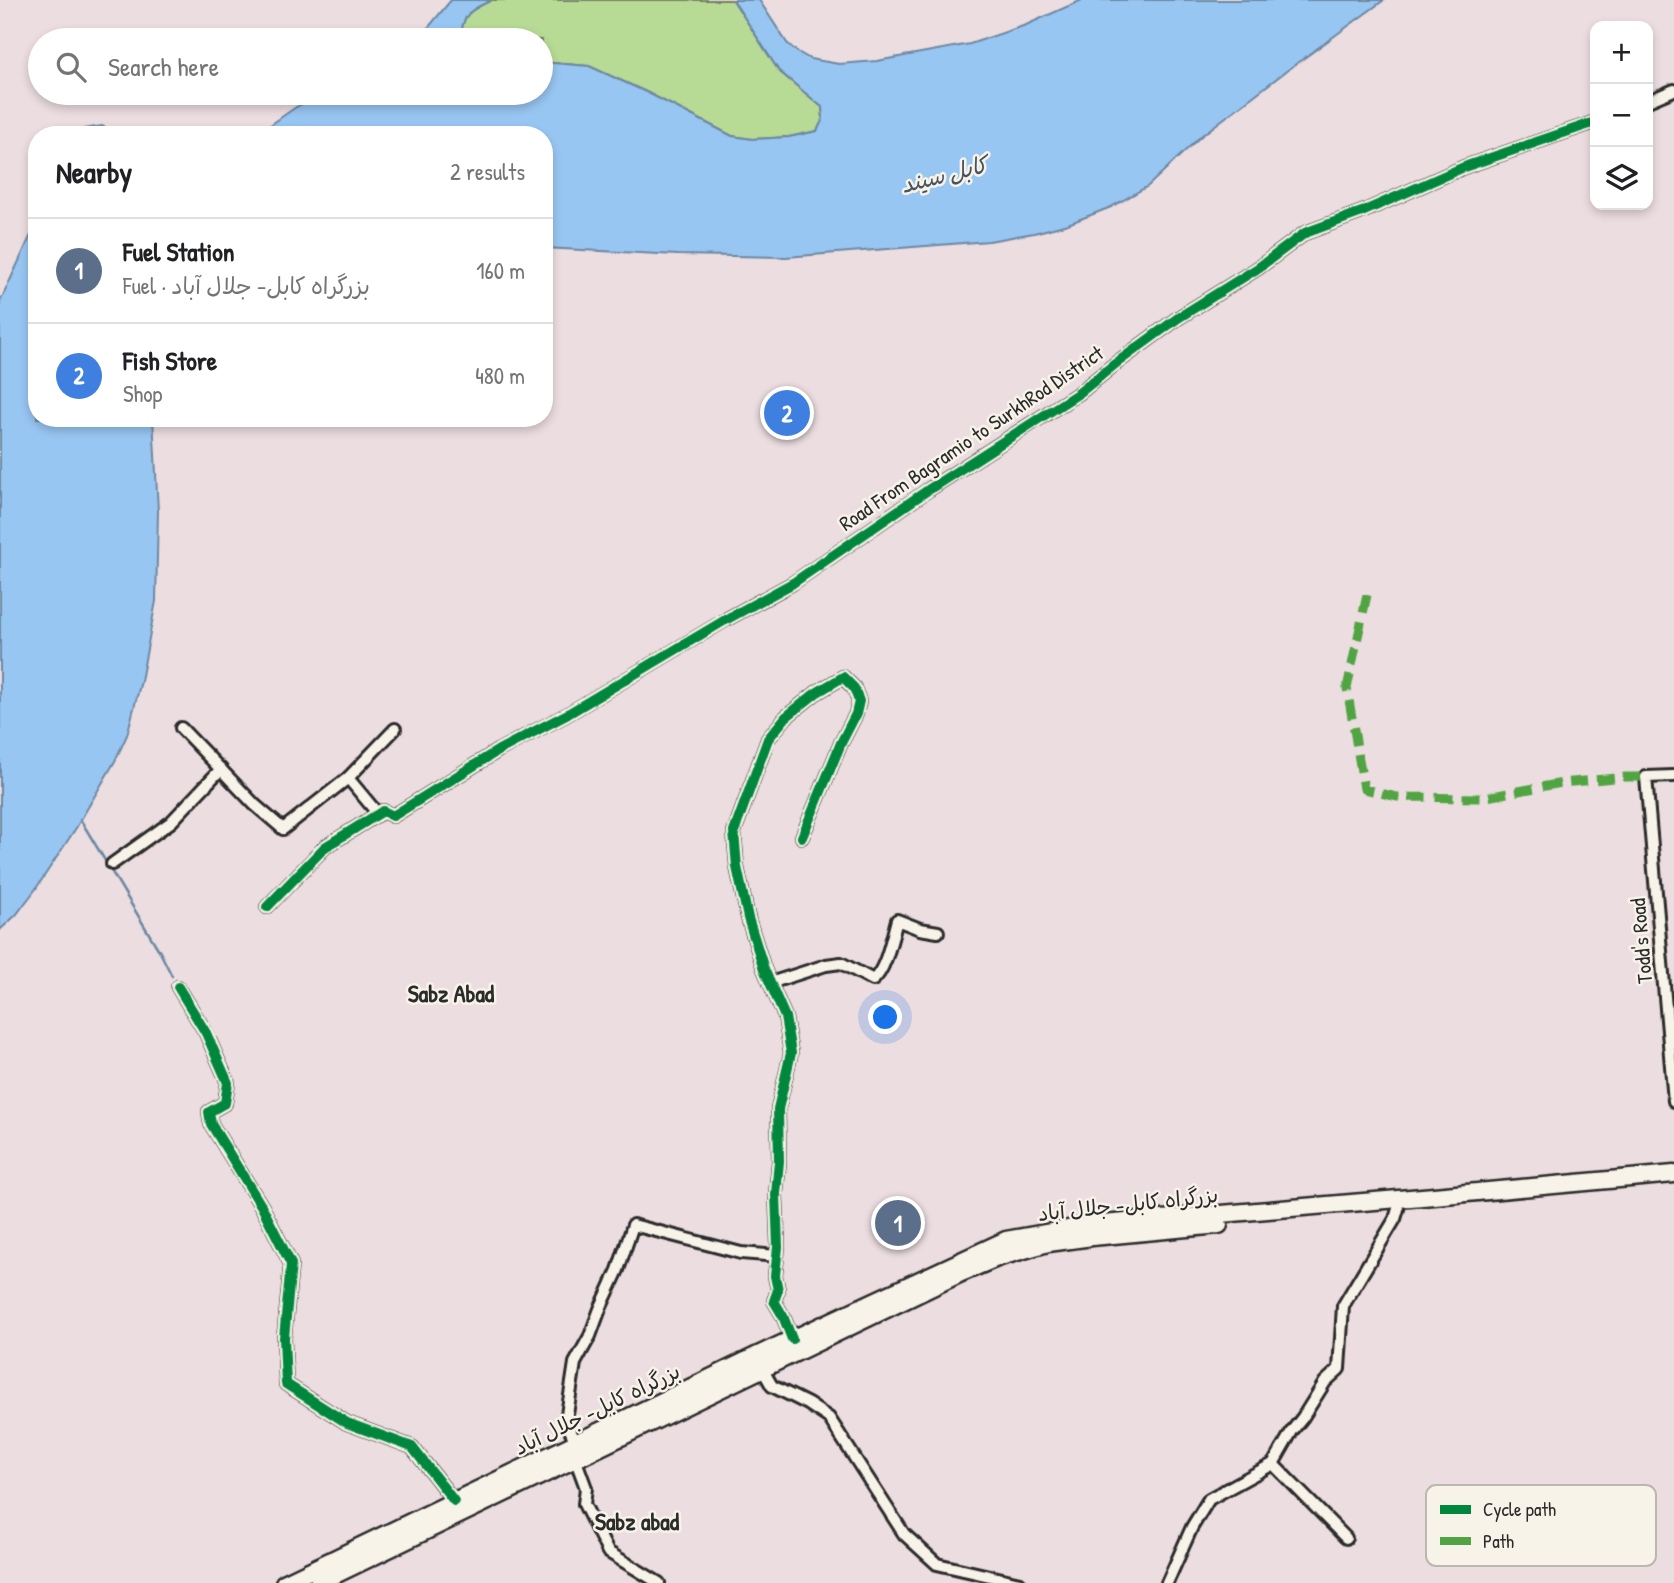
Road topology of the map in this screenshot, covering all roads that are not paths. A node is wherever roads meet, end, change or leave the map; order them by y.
1 (1674, 90) edge
2 (1653, 99) edge
3 (1590, 124) edge
4 (181, 728) dead end
5 (395, 729) dead end
6 (221, 769) junction
7 (1674, 776) edge
8 (348, 778) junction
9 (380, 812) junction
10 (802, 837) dead end
11 (112, 864) dead end
12 (267, 906) dead end
13 (938, 932) dead end
14 (770, 983) junction
15 (178, 987) dead end
16 (1674, 1101) edge
17 (1674, 1174) edge
18 (1674, 1184) edge
19 (1398, 1209) junction
20 (778, 1256) junction
21 (792, 1339) junction
22 (759, 1362) junction
23 (576, 1451) junction
24 (1273, 1464) junction
25 (454, 1502) junction
26 (1346, 1538) dead end
27 (284, 1583) edge
28 (318, 1583) edge
29 (659, 1583) edge
30 (1020, 1583) edge
31 (1167, 1583) edge

1 - 2 street
3 - 9 street, Road From Bagramio to SurkhRod District
4 - 6 street
5 - 8 street
6 - 8 street
6 - 11 street
7 - 16 street, Todd's Road
8 - 9 street
9 - 12 street
10 - 14 street
13 - 14 street
14 - 20 street
15 - 25 street
17 - 21 highway, بزرگراه کابل- جلال آباد
18 - 19 highway, بزرگراه کابل- جلال آباد
19 - 22 highway, بزرگراه کابل- جلال آباد
19 - 24 street
20 - 21 street
20 - 23 street
21 - 22 highway, بزرگراه کابل- جلال آباد
22 - 23 highway, بزرگراه کابل- جلال آباد
22 - 30 street
23 - 25 highway, بزرگراه کابل- جلال آباد
23 - 28 highway, بزرگراه کابل- جلال آباد
23 - 29 street
24 - 26 street
24 - 31 street
25 - 27 highway, بزرگراه کابل- جلال آباد

